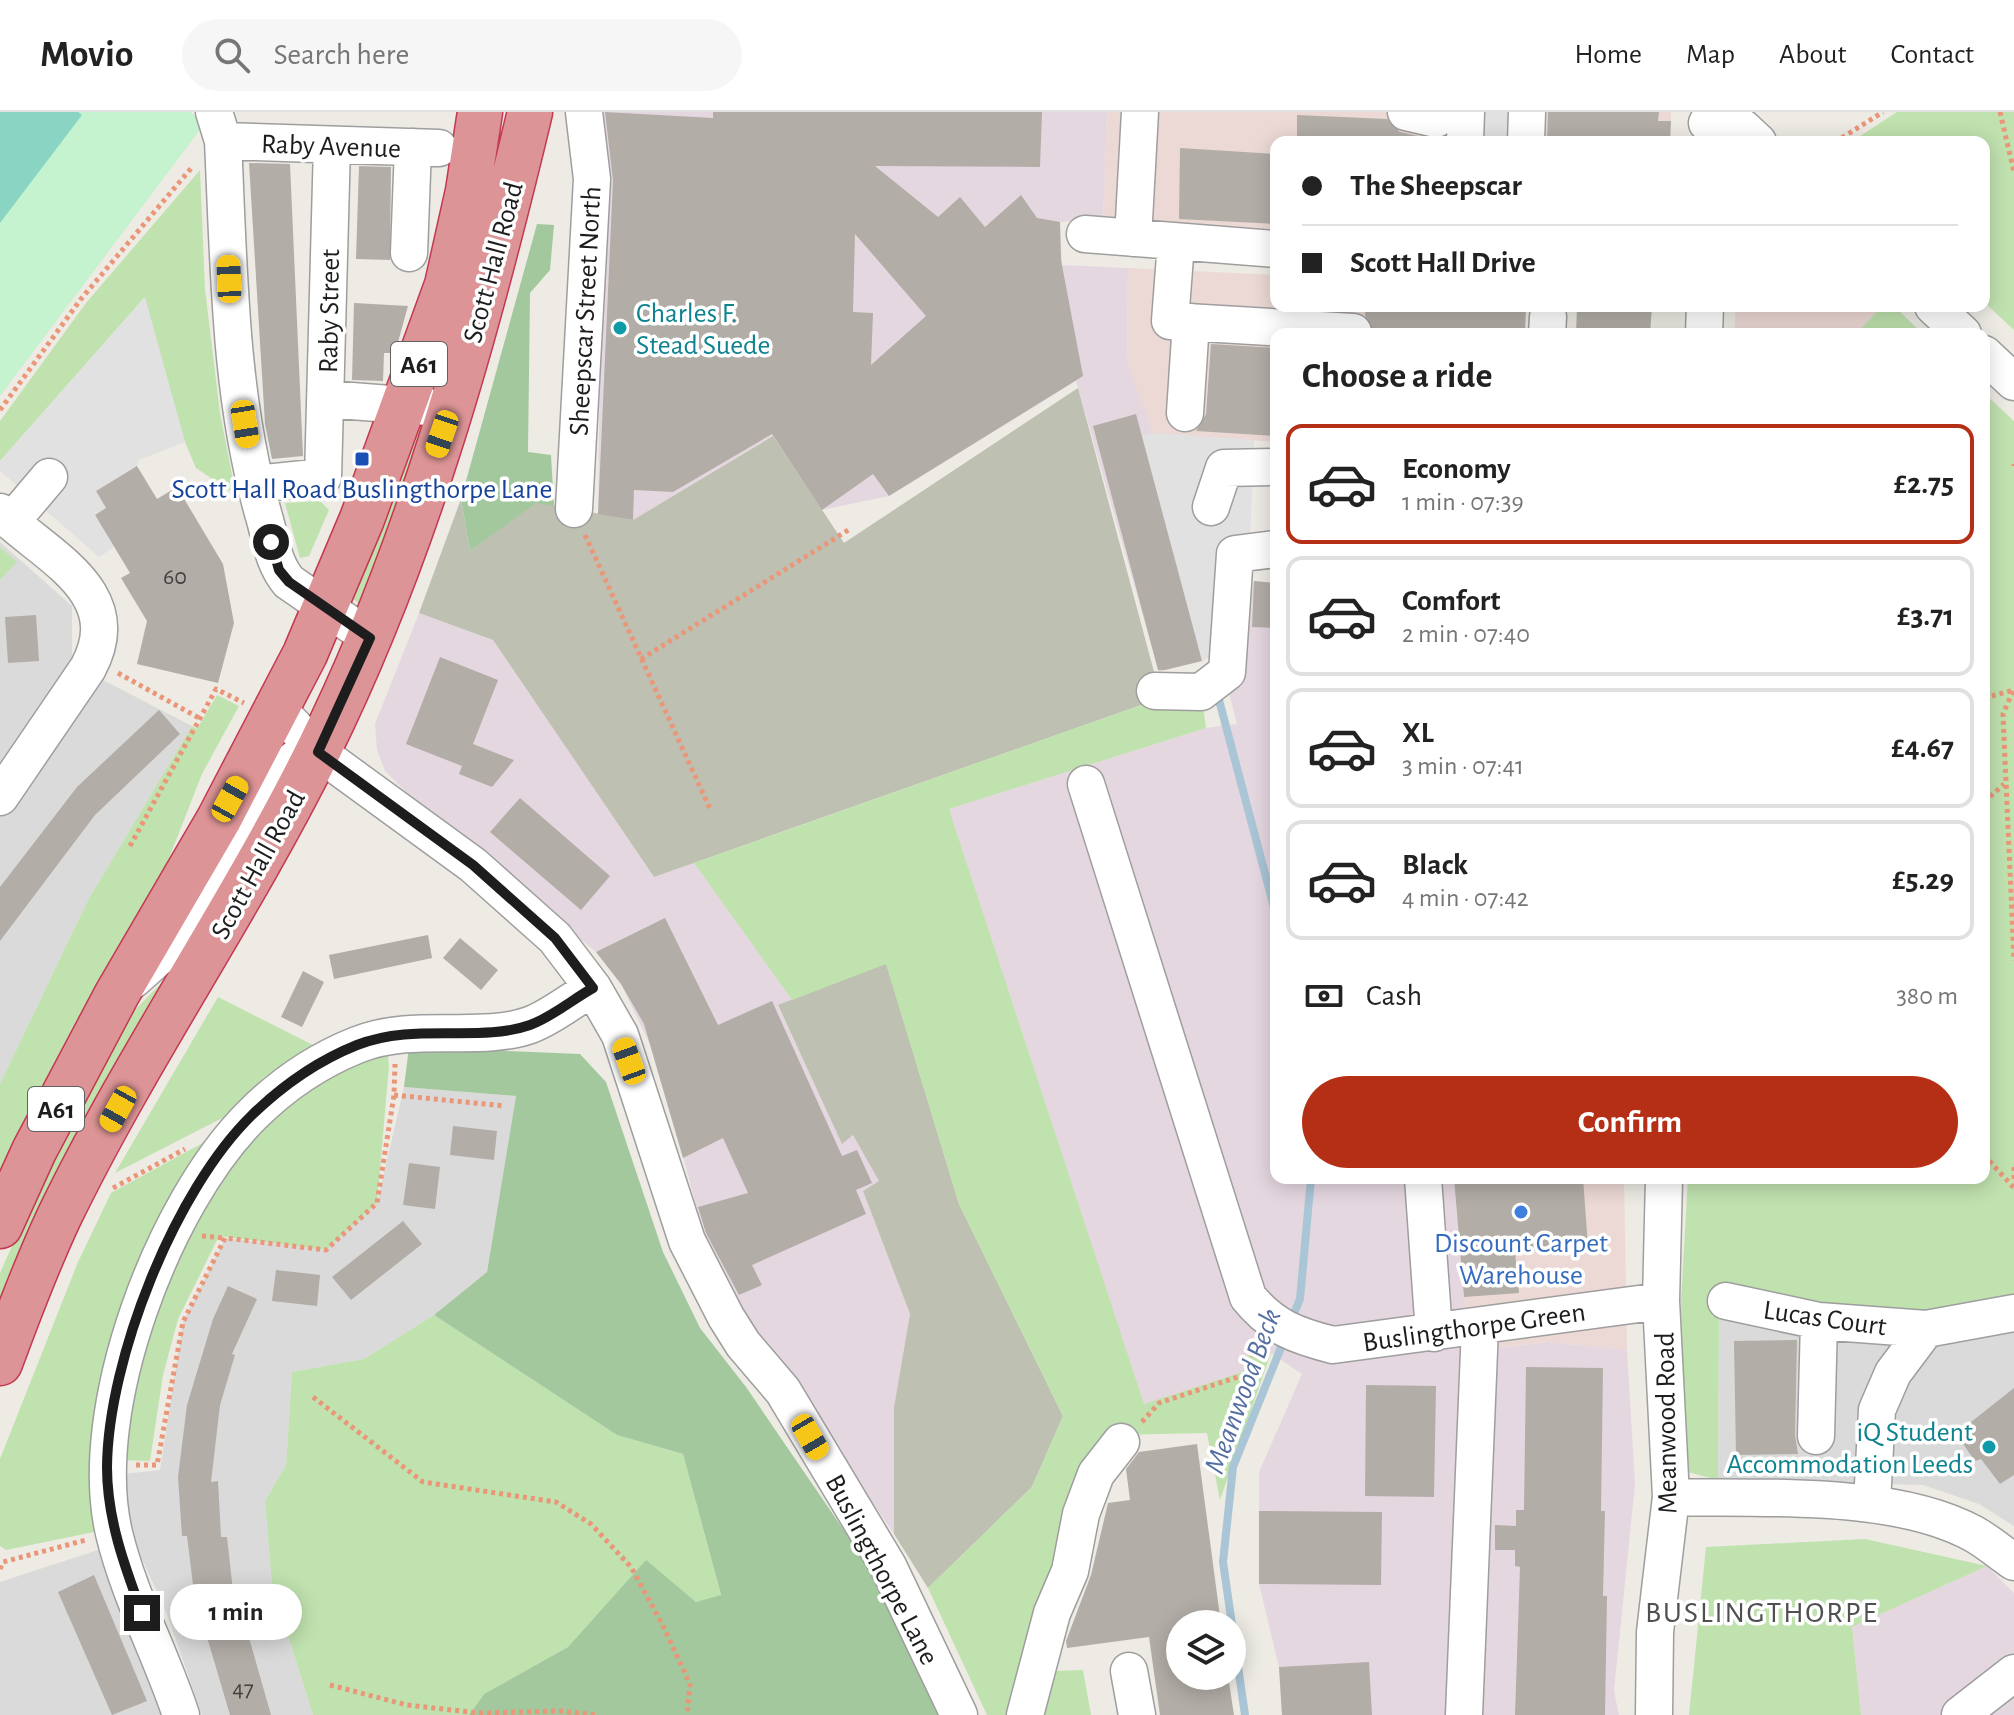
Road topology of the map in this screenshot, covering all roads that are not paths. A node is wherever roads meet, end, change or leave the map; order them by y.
1 (480, 112) edge
2 (530, 112) edge
3 (584, 112) edge
4 (1140, 112) edge
5 (1527, 112) edge
6 (219, 126) edge
7 (1707, 126) edge
8 (1526, 136) edge
9 (1752, 136) edge
10 (332, 145) junction
11 (1085, 234) dead end
12 (1133, 238) junction
13 (1176, 243) junction
14 (1270, 249) edge
15 (409, 253) dead end
16 (1939, 312) edge
17 (1191, 322) junction
18 (1288, 328) edge
19 (1957, 328) edge
20 (1990, 360) edge
21 (2014, 382) edge
22 (326, 399) junction
23 (405, 404) junction
24 (451, 410) junction
25 (1185, 413) dead end
26 (1270, 467) edge
27 (49, 477) dead end
28 (254, 484) junction
29 (1211, 507) dead end
30 (574, 509) road end
31 (5, 517) edge
32 (1270, 550) edge
33 (325, 606) junction
34 (370, 638) junction
35 (1155, 691) dead end
36 (264, 708) junction
37 (318, 752) junction
38 (1086, 784) dead end
39 (0, 797) edge
40 (593, 988) junction
41 (117, 994) junction
42 (1423, 1184) edge
43 (1664, 1184) edge
44 (0, 1226) edge
45 (1661, 1301) junction
46 (1726, 1301) dead end
47 (2014, 1313) edge
48 (1819, 1321) junction
49 (1480, 1327) junction
50 (1926, 1329) junction
51 (1434, 1333) junction
52 (0, 1363) edge
53 (1816, 1436) dead end
54 (1121, 1442) road end
55 (1671, 1497) junction
56 (1872, 1503) junction
57 (2014, 1562) edge
58 (1129, 1671) dead end
59 (2014, 1673) edge
60 (1967, 1713) edge
61 (181, 1715) edge
62 (959, 1715) edge
63 (1025, 1715) edge
64 (1137, 1715) edge
65 (1464, 1715) edge
66 (1654, 1715) edge

1 - 23 highway, Scott Hall Road / A61
2 - 24 highway, Scott Hall Road / A61
3 - 30 street, Sheepscar Street North
4 - 12 street
5 - 8 street
6 - 10 street, Raby Avenue
6 - 28 street
7 - 9 street
10 - 15 street, Raby Avenue
10 - 22 street, Raby Street
11 - 12 street
12 - 13 street
13 - 14 street
13 - 17 street
16 - 19 street
17 - 18 street
17 - 25 street
20 - 21 street
22 - 23 street
22 - 28 street, Raby Street
23 - 24 street
23 - 33 highway, Scott Hall Road / A61
24 - 34 highway, Scott Hall Road / A61
26 - 29 street
27 - 31 street
28 - 33 street
31 - 39 street
32 - 35 street
33 - 34 street
33 - 36 highway, Scott Hall Road / A61
34 - 37 highway, Scott Hall Road / A61
36 - 37 street, Buslingthorpe Lane
36 - 41 highway, Scott Hall Road / A61
37 - 40 street, Buslingthorpe Lane
37 - 41 street, Scott Hall Road
37 - 52 highway, Scott Hall Road / A61
38 - 51 street, Buslingthorpe Green
40 - 61 street
40 - 62 street, Buslingthorpe Lane
41 - 44 highway, Scott Hall Road / A61
42 - 51 street
43 - 45 street, Meanwood Road
45 - 49 street, Buslingthorpe Green
45 - 55 street, Meanwood Road
46 - 48 street, Lucas Court
47 - 50 street, Lucas Court
48 - 50 street, Lucas Court
48 - 53 street
49 - 51 street, Buslingthorpe Green
49 - 65 street
50 - 56 street, Lucas Court
54 - 63 street
55 - 56 street
55 - 66 street, Meanwood Road
56 - 57 street
58 - 64 street
59 - 60 street

